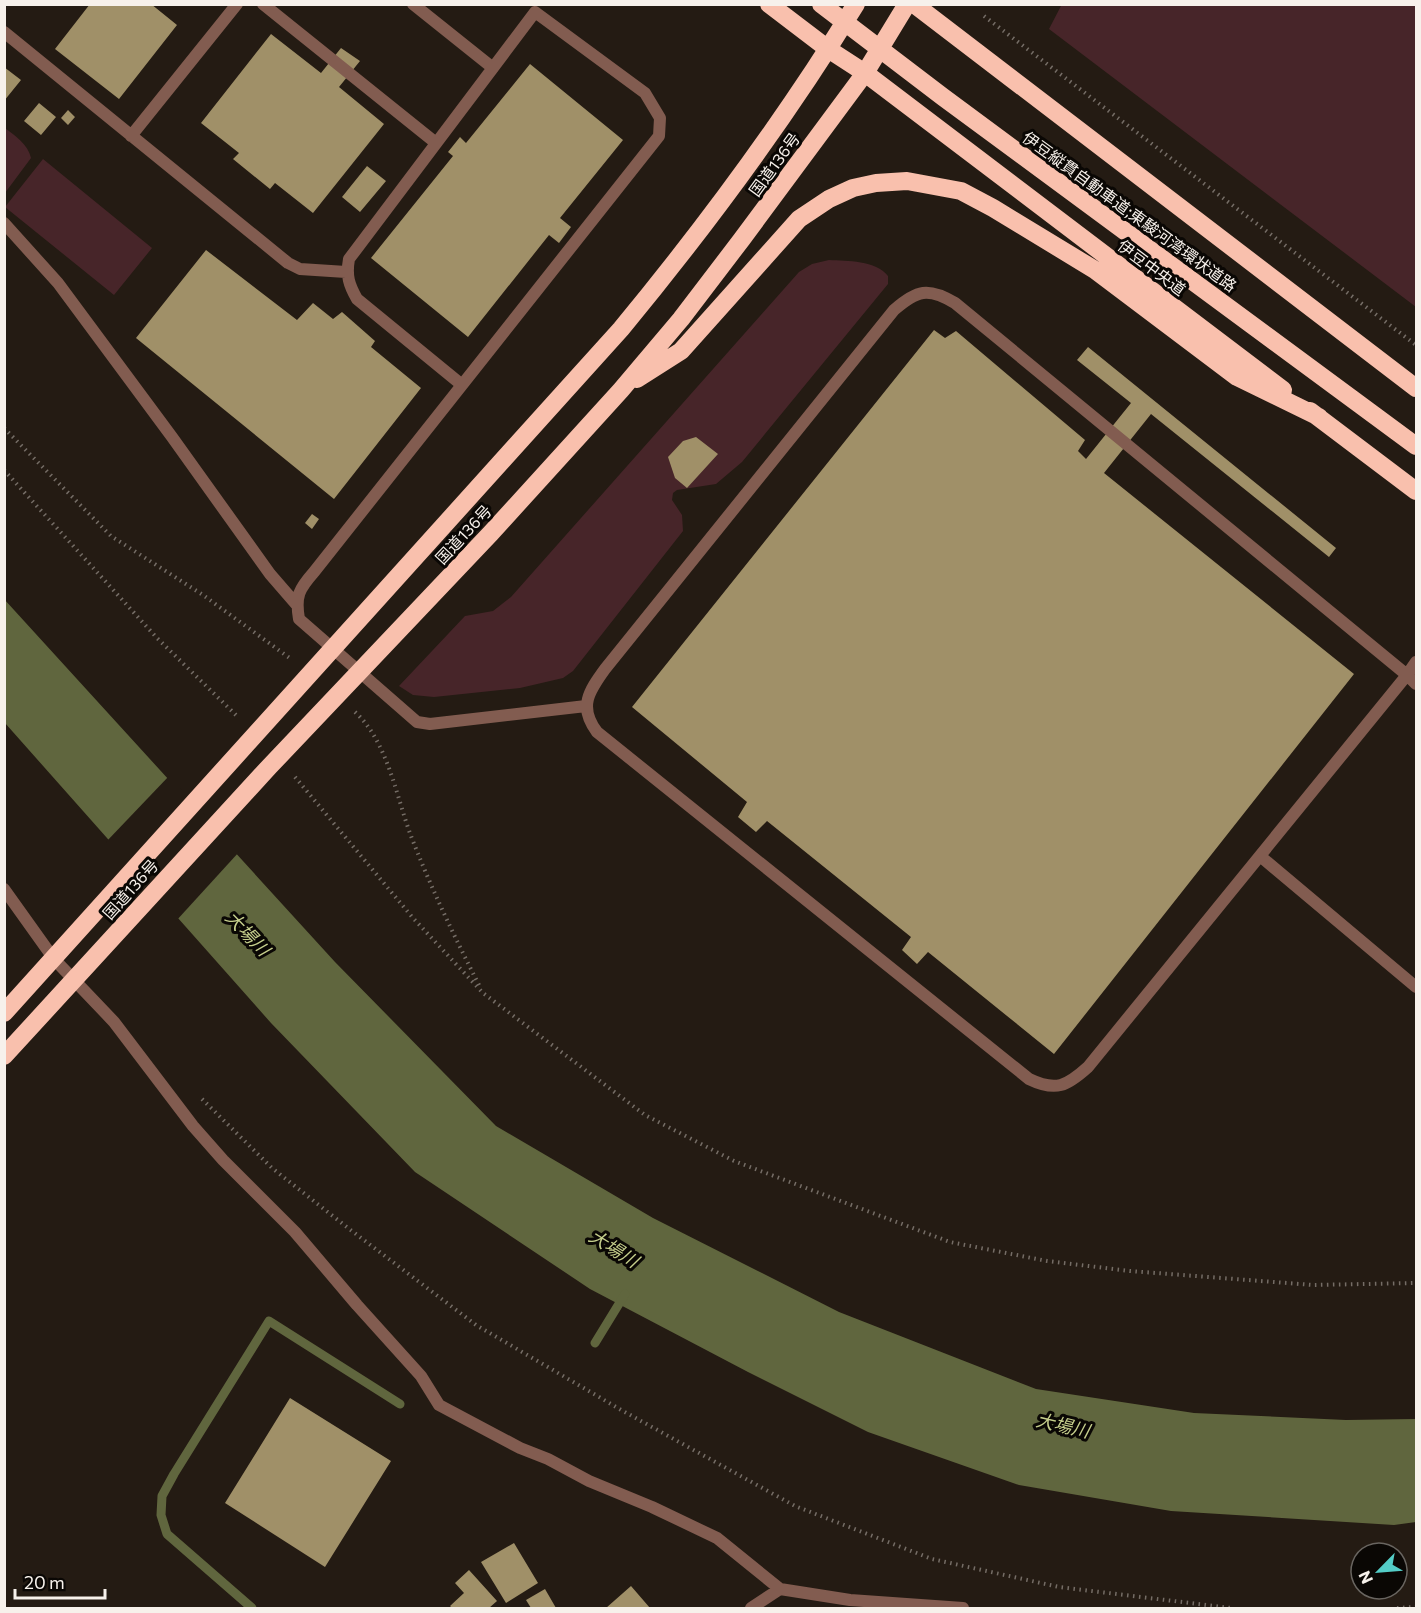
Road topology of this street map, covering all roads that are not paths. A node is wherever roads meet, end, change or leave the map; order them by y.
1 (237, 4) edge
2 (263, 4) edge
3 (413, 4) edge
4 (769, 4) edge
5 (821, 4) edge
6 (856, 4) edge
7 (907, 4) edge
8 (914, 4) edge
9 (4, 32) edge
10 (828, 49) junction
11 (493, 68) junction
12 (865, 73) junction
13 (131, 136) junction
14 (436, 143) junction
15 (4, 223) edge
16 (346, 272) junction
17 (462, 385) junction
18 (1416, 388) edge
19 (621, 390) junction
20 (1319, 417) junction
21 (1416, 446) edge
22 (1416, 491) edge
23 (296, 604) junction
24 (1416, 663) edge
25 (1412, 680) edge
26 (586, 706) junction
27 (1260, 856) junction
28 (4, 889) edge
29 (54, 959) junction
30 (74, 981) junction
31 (1416, 987) edge
32 (4, 1013) edge
33 (4, 1056) edge
34 (780, 1589) junction
35 (751, 1608) edge
36 (963, 1608) edge

1 - 13 lane
2 - 14 lane
3 - 11 lane
4 - 10 highway, 伊豆中央道
5 - 21 highway, 伊豆縦貫自動車道;東駿河湾環状道路
6 - 10 highway, 国道136号
7 - 12 highway, 国道136号
8 - 18 highway
9 - 13 lane
10 - 12 highway, 伊豆中央道
10 - 29 highway, 国道136号
11 - 14 lane
11 - 17 lane
12 - 19 highway, 国道136号
12 - 20 highway, 伊豆中央道
13 - 16 lane
14 - 16 lane
15 - 23 lane
16 - 17 lane
17 - 23 lane
19 - 20 highway
19 - 30 highway, 国道136号
20 - 22 highway, 伊豆中央道
23 - 26 lane
24 - 25 lane
25 - 26 lane
25 - 27 lane
26 - 27 lane
27 - 31 lane
28 - 29 lane
29 - 30 lane
29 - 32 highway, 国道136号
30 - 33 highway, 国道136号
30 - 34 lane
34 - 35 lane
34 - 36 lane

